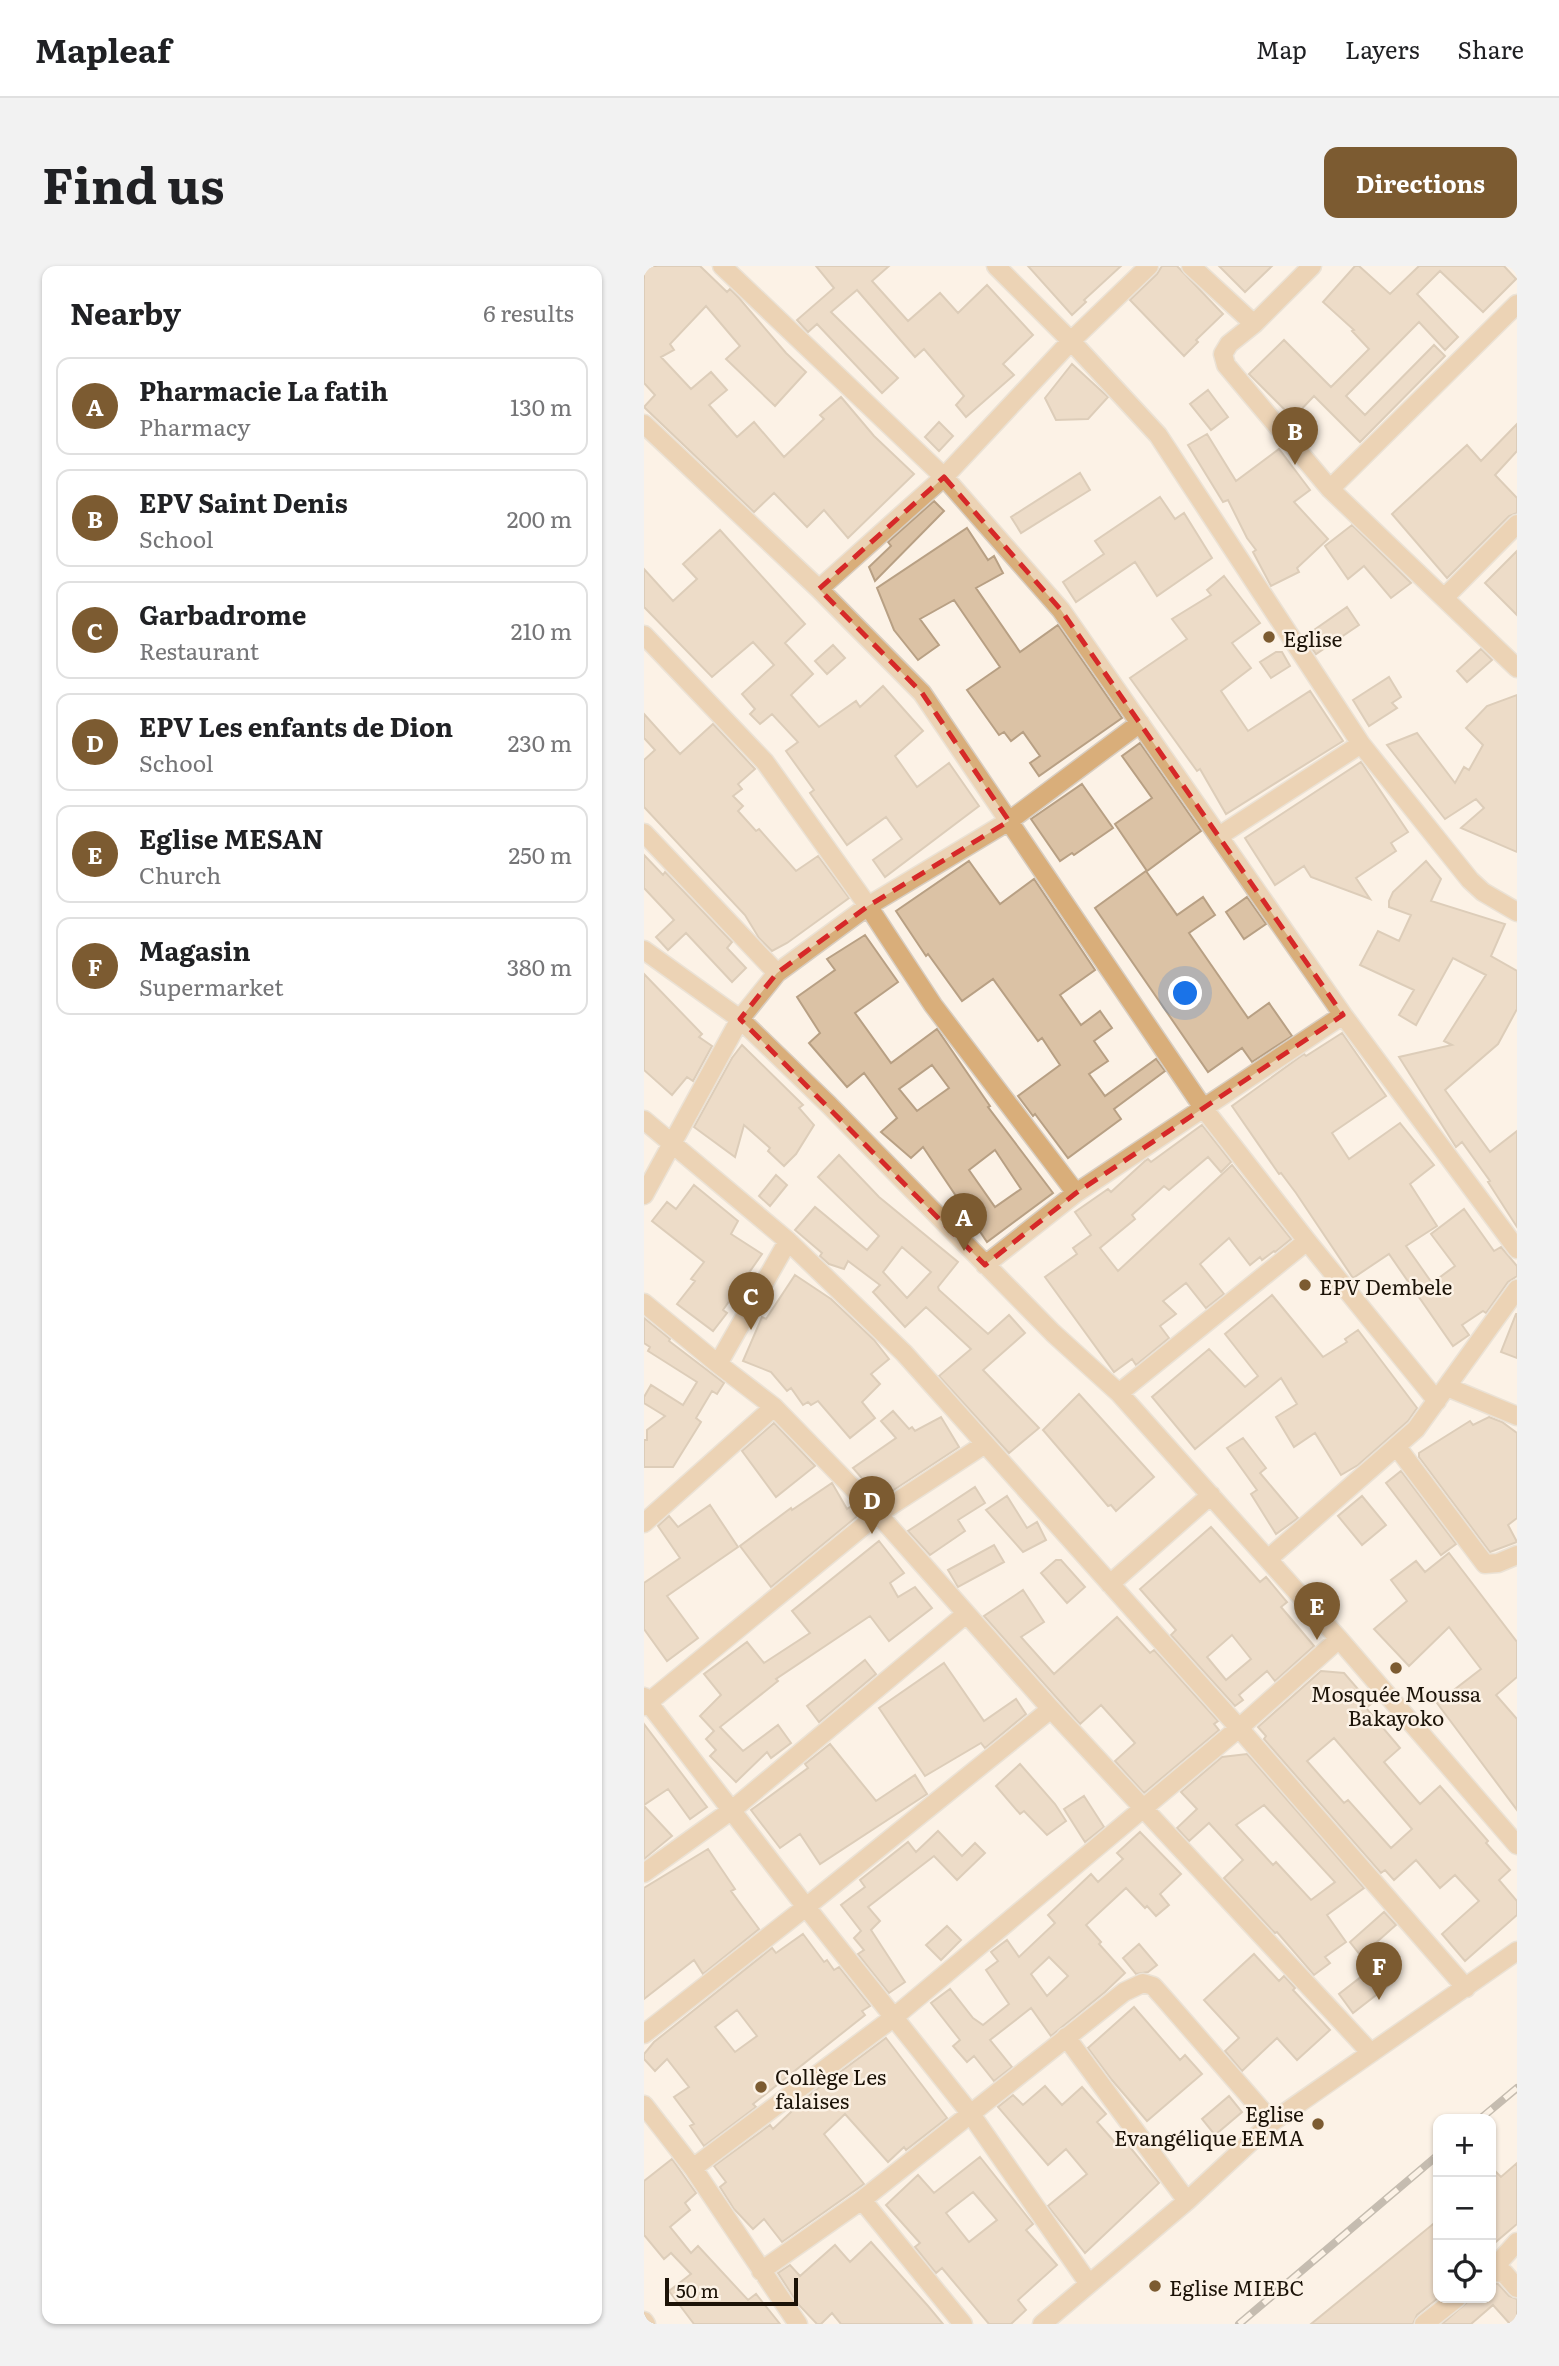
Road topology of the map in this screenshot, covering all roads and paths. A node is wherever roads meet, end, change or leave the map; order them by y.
1 (722, 266) edge
2 (996, 266) edge
3 (1149, 266) edge
4 (1191, 266) edge
5 (1312, 266) edge
6 (1517, 304) edge
7 (1254, 324) junction
8 (1071, 341) junction
9 (644, 424) edge
10 (944, 477) junction
11 (1330, 489) junction
12 (1517, 524) edge
13 (819, 589) junction
14 (1445, 597) junction
15 (644, 635) edge
16 (1517, 668) edge
17 (1140, 723) junction
18 (1361, 744) junction
19 (1009, 821) junction
20 (644, 833) edge
21 (1219, 836) junction
22 (868, 906) junction
23 (1517, 912) edge
24 (644, 950) edge
25 (777, 973) junction
26 (1343, 1015) junction
27 (740, 1019) junction
28 (1204, 1109) junction
29 (644, 1121) edge
30 (671, 1143) junction
31 (1076, 1193) junction
32 (644, 1195) edge
33 (788, 1241) junction
34 (1307, 1241) junction
35 (1517, 1249) edge
36 (985, 1265) junction
37 (1517, 1289) edge
38 (644, 1303) edge
39 (718, 1364) junction
40 (1119, 1393) junction
41 (1442, 1394) junction
42 (774, 1407) junction
43 (1517, 1416) edge
44 (985, 1444) junction
45 (1397, 1447) junction
46 (1210, 1495) junction
47 (878, 1514) junction
48 (644, 1523) edge
49 (1517, 1555) edge
50 (1268, 1559) junction
51 (1110, 1584) junction
52 (966, 1614) junction
53 (1339, 1639) junction
54 (645, 1702) edge
55 (1051, 1709) junction
56 (1239, 1728) junction
57 (1144, 1807) junction
58 (732, 1810) junction
59 (1517, 1845) edge
60 (644, 1873) edge
61 (806, 1907) junction
62 (1517, 1951) edge
63 (1466, 1988) junction
64 (893, 2018) junction
65 (644, 2034) edge
66 (1066, 2037) junction
67 (1371, 2053) junction
68 (646, 2110) edge
69 (970, 2113) junction
70 (1272, 2122) junction
71 (693, 2168) junction
72 (862, 2200) junction
73 (1187, 2201) junction
74 (1517, 2242) edge
75 (1496, 2266) edge
76 (761, 2272) junction
77 (1496, 2272) edge
78 (1089, 2284) junction
79 (1517, 2288) edge
80 (1451, 2303) edge
81 (798, 2324) edge
82 (963, 2324) edge
83 (1042, 2324) edge
84 (1424, 2324) edge

1 - 10 street
2 - 8 street
3 - 8 street
4 - 7 street
5 - 7 street
6 - 11 street
7 - 11 street
8 - 10 street
8 - 18 street
9 - 13 street
10 - 13 street
10 - 17 street
11 - 14 street
12 - 14 street
13 - 19 street
14 - 16 street
15 - 22 street
17 - 19 street
17 - 21 street
18 - 21 street
18 - 23 street
19 - 22 street
19 - 28 street
20 - 25 street
21 - 26 street
22 - 25 street
22 - 31 street
24 - 27 street
25 - 27 street
26 - 28 street
26 - 35 street
27 - 30 street
27 - 36 street
28 - 31 street
28 - 34 street
29 - 30 street
30 - 32 street
30 - 33 street
31 - 36 street
33 - 39 street
33 - 44 street
34 - 40 street
34 - 41 street
36 - 40 street
37 - 41 street
38 - 39 street
39 - 42 street
40 - 46 street
41 - 43 street
41 - 45 street
42 - 47 street
42 - 48 street
44 - 47 street
44 - 51 street
45 - 49 street
45 - 50 street
46 - 50 street
46 - 51 street
47 - 52 street
47 - 54 street
50 - 53 street
51 - 56 street
52 - 55 street
52 - 58 street
53 - 56 street
53 - 59 street
54 - 58 street
55 - 57 street
55 - 61 street
56 - 57 street
56 - 63 street
57 - 64 street
57 - 67 street
58 - 60 street
58 - 61 street
61 - 64 street
61 - 65 street
62 - 63 street
63 - 67 street
64 - 69 street
64 - 71 street
66 - 69 street
66 - 70 street
66 - 73 street
67 - 70 street
68 - 71 street
69 - 72 street
69 - 78 street
70 - 73 street
71 - 76 street
72 - 76 street
72 - 82 street
73 - 78 street
74 - 75 street
76 - 81 street
77 - 79 street
78 - 83 street
80 - 84 street

